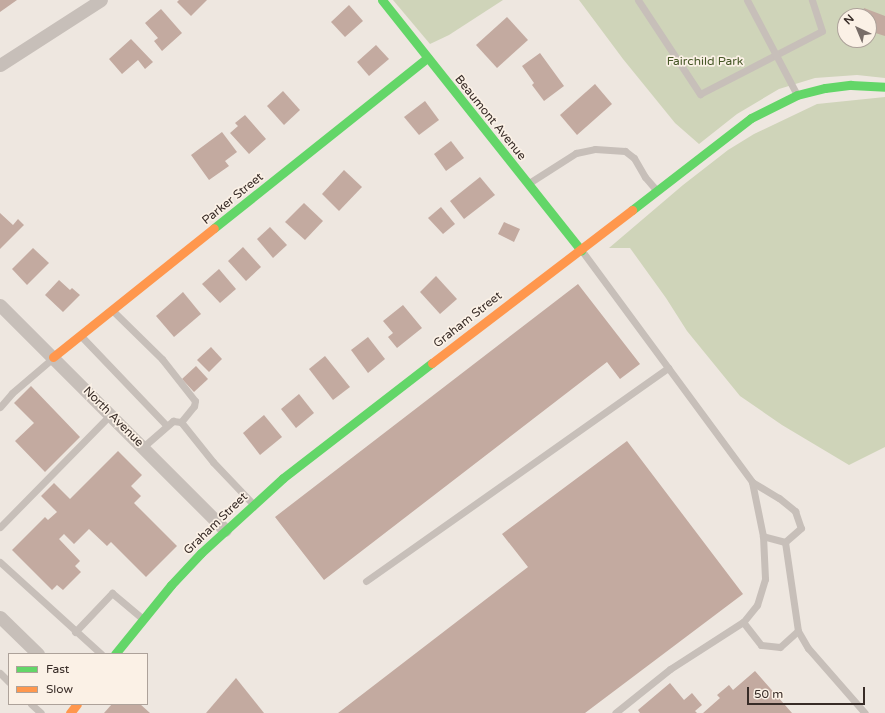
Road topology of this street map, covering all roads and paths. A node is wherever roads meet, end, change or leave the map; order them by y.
1 (101, 0) edge
2 (382, 0) edge
3 (638, 0) edge
4 (747, 0) edge
5 (812, 0) edge
6 (776, 54) junction
7 (427, 58) junction
8 (0, 64) edge
9 (885, 87) edge
10 (797, 95) junction
11 (527, 184) junction
12 (657, 192) junction
13 (581, 250) junction
14 (0, 305) edge
15 (112, 310) junction
16 (81, 336) junction
17 (53, 357) junction
18 (668, 368) junction
19 (0, 407) edge
20 (110, 415) junction
21 (180, 422) junction
22 (167, 426) junction
23 (143, 447) junction
24 (752, 482) junction
25 (253, 504) junction
26 (0, 527) edge
27 (225, 530) junction
28 (763, 536) junction
29 (785, 542) junction
30 (0, 562) edge
31 (366, 581) dead end
32 (0, 617) edge
33 (143, 619) junction
34 (743, 622) junction
35 (798, 631) junction
36 (75, 632) junction
37 (37, 653) edge
38 (100, 653) edge
39 (116, 653) edge
40 (0, 673) edge
41 (8, 681) edge
42 (32, 705) edge
43 (76, 705) edge
44 (41, 713) edge
45 (70, 713) edge
46 (615, 713) edge
47 (865, 713) edge

1 - 8 street
2 - 7 street, Beaumont Avenue
3 - 6 lane
4 - 6 lane
5 - 6 lane
6 - 10 lane
7 - 11 street, Beaumont Avenue
7 - 15 street, Parker Street
9 - 10 street, Graham Street
10 - 12 street, Graham Street
11 - 12 lane
11 - 13 street, Beaumont Avenue
12 - 13 street, Graham Street
13 - 18 lane
13 - 25 street, Graham Street
14 - 17 street, North Avenue
15 - 16 street, Parker Street
15 - 21 lane
16 - 17 street, Parker Street
16 - 22 lane
17 - 19 lane
17 - 20 street, North Avenue
18 - 24 lane
18 - 31 lane
20 - 23 street, North Avenue
20 - 26 lane
21 - 22 lane
21 - 25 lane
22 - 23 lane
23 - 27 street, North Avenue
24 - 28 lane
24 - 29 lane
25 - 27 street, Graham Street
27 - 33 street, Graham Street
28 - 29 lane
28 - 34 lane
29 - 35 lane
30 - 36 lane
32 - 37 street
33 - 36 lane
33 - 39 street, Graham Street
34 - 35 lane
34 - 46 lane
35 - 47 lane
36 - 38 lane
40 - 41 lane
42 - 44 lane
43 - 45 street

